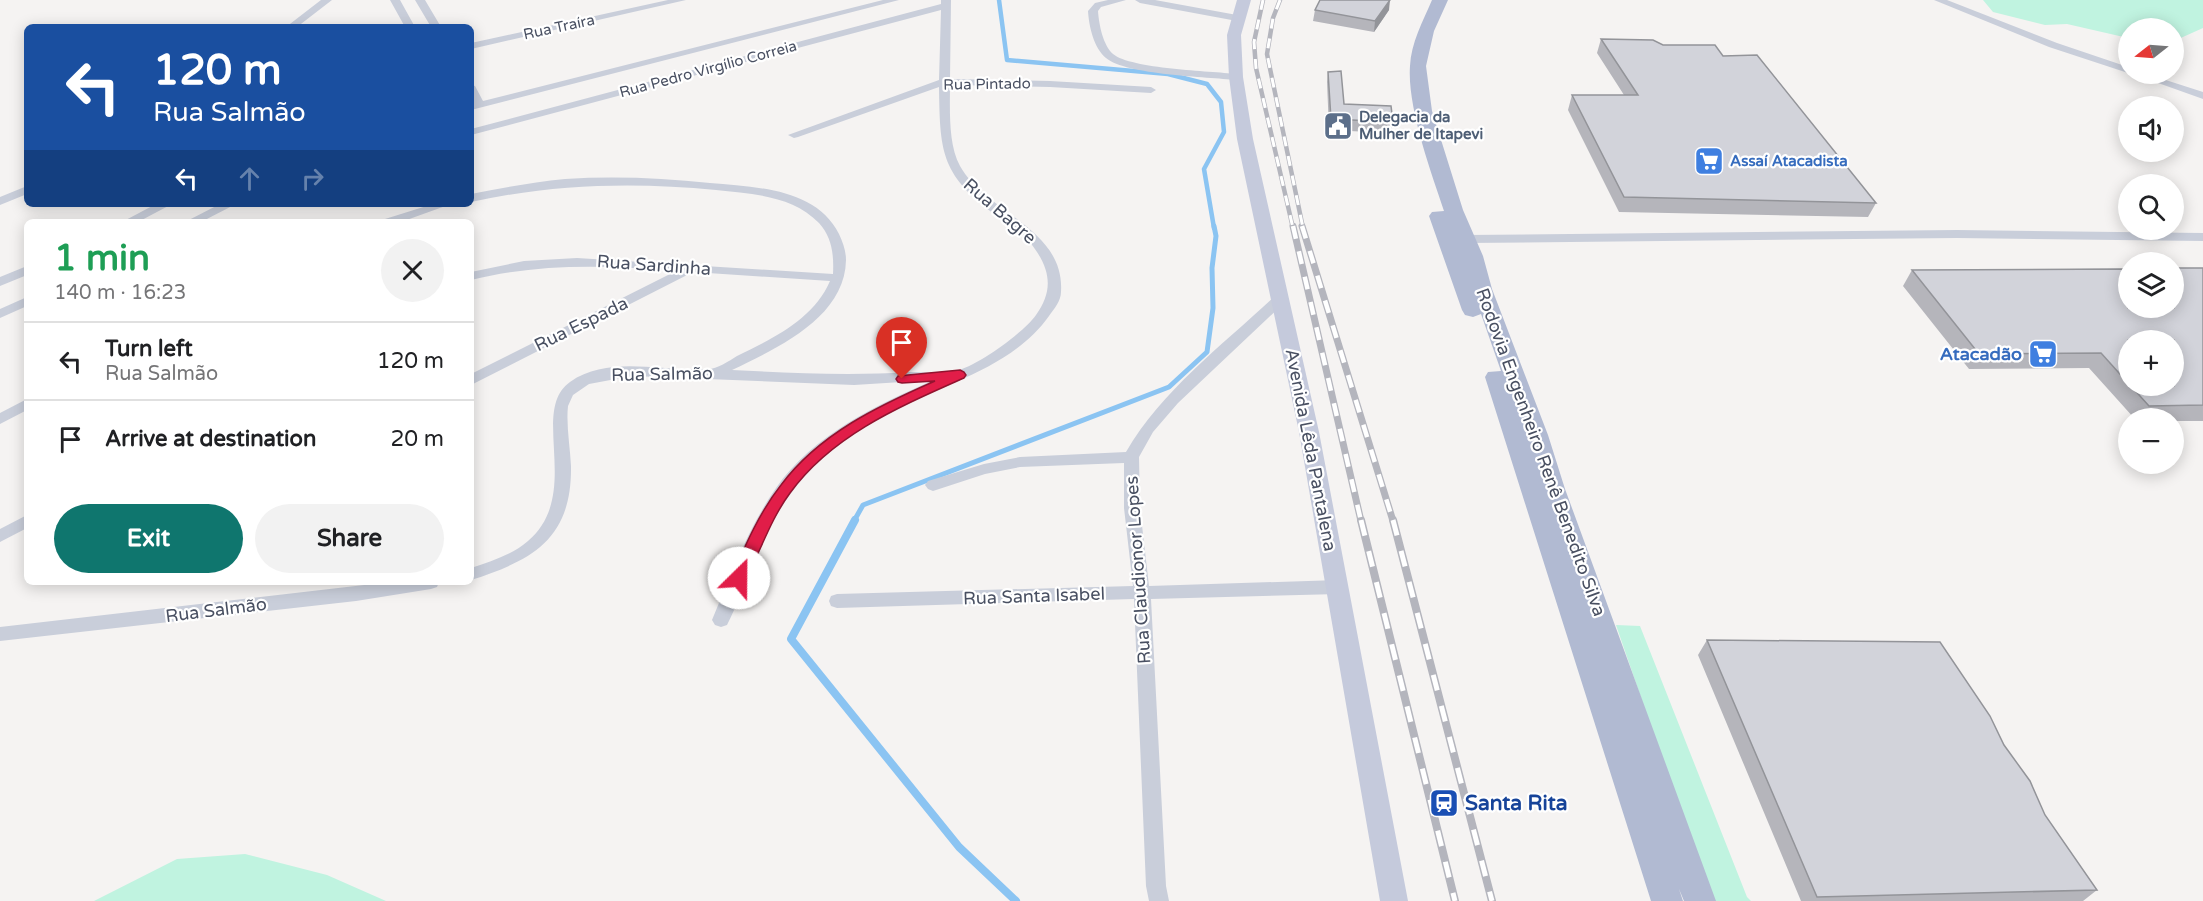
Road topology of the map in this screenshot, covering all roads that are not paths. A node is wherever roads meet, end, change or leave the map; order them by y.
1 (327, 0) edge
2 (395, 0) edge
3 (420, 0) edge
4 (681, 0) edge
5 (894, 0) edge
6 (1121, 0) edge
7 (1140, 0) edge
8 (1244, 0) edge
9 (1427, 0) edge
10 (1440, 0) edge
11 (1939, 0) edge
12 (1954, 0) edge
13 (946, 3) edge
14 (1237, 18) junction
15 (295, 24) edge
16 (408, 24) edge
17 (434, 24) edge
18 (474, 45) edge
19 (2118, 60) edge
20 (2118, 67) edge
21 (1236, 77) junction
22 (2184, 81) edge
23 (944, 82) junction
24 (2168, 84) edge
25 (2203, 87) edge
26 (1151, 90) dead end
27 (2203, 96) edge
28 (475, 106) edge
29 (474, 131) edge
30 (794, 135) dead end
31 (24, 191) edge
32 (474, 197) edge
33 (0, 201) edge
34 (160, 207) edge
35 (224, 207) edge
36 (436, 207) edge
37 (134, 219) edge
38 (198, 219) edge
39 (398, 219) edge
40 (2203, 237) edge
41 (1465, 239) junction
42 (692, 268) junction
43 (24, 271) edge
44 (474, 275) edge
45 (839, 278) junction
46 (0, 282) edge
47 (1280, 299) junction
48 (24, 302) edge
49 (0, 314) edge
50 (716, 373) junction
51 (960, 375) junction
52 (474, 378) edge
53 (24, 406) edge
54 (0, 419) edge
55 (1131, 457) junction
56 (933, 484) dead end
57 (24, 523) edge
58 (0, 536) edge
59 (474, 573) edge
60 (413, 585) edge
61 (1339, 586) junction
62 (1142, 593) junction
63 (837, 601) dead end
64 (721, 620) dead end
65 (0, 634) edge
66 (1159, 901) edge
67 (1394, 901) edge
68 (1667, 901) edge
69 (1700, 901) edge

1 - 15 street
2 - 16 street
3 - 17 street
4 - 18 street, Rua Traíra
5 - 28 street, Rua Pedro Virgílio Correia
6 - 21 street
7 - 14 street
8 - 14 street, Avenida Lêda Pantalena
9 - 68 main road, Rodovia Engenheiro Renê Benedito Silva
10 - 41 main road, Rodovia Engenheiro Renê Benedito Silva
11 - 20 street
12 - 19 street
13 - 23 street, Rua Bagre
13 - 29 street, Rua Pedro Virgílio Correia
14 - 21 street, Avenida Lêda Pantalena
21 - 47 street, Avenida Lêda Pantalena
22 - 25 street
23 - 26 street, Rua Pintado
23 - 30 street, Rua Pintado
23 - 51 street, Rua Bagre
24 - 27 street
31 - 33 street
32 - 45 street
34 - 37 street
35 - 38 street
36 - 39 street
40 - 41 street
41 - 69 main road, Rodovia Engenheiro Renê Benedito Silva
42 - 44 street, Rua Sardinha
42 - 45 street, Rua Sardinha
42 - 52 street, Rua Espada
43 - 46 street
45 - 50 street
47 - 55 street, Rua Claudionor Lopes
47 - 61 street, Avenida Lêda Pantalena
48 - 49 street
50 - 51 street, Rua Salmão
50 - 59 street, Rua Salmão
51 - 64 street, Rua Bagre
53 - 54 street
55 - 56 street
55 - 62 street, Rua Claudionor Lopes
57 - 58 street
60 - 65 street, Rua Salmão
61 - 62 street, Rua Santa Isabel
61 - 67 street, Avenida Lêda Pantalena
62 - 63 street, Rua Santa Isabel
62 - 66 street, Rua Claudionor Lopes

